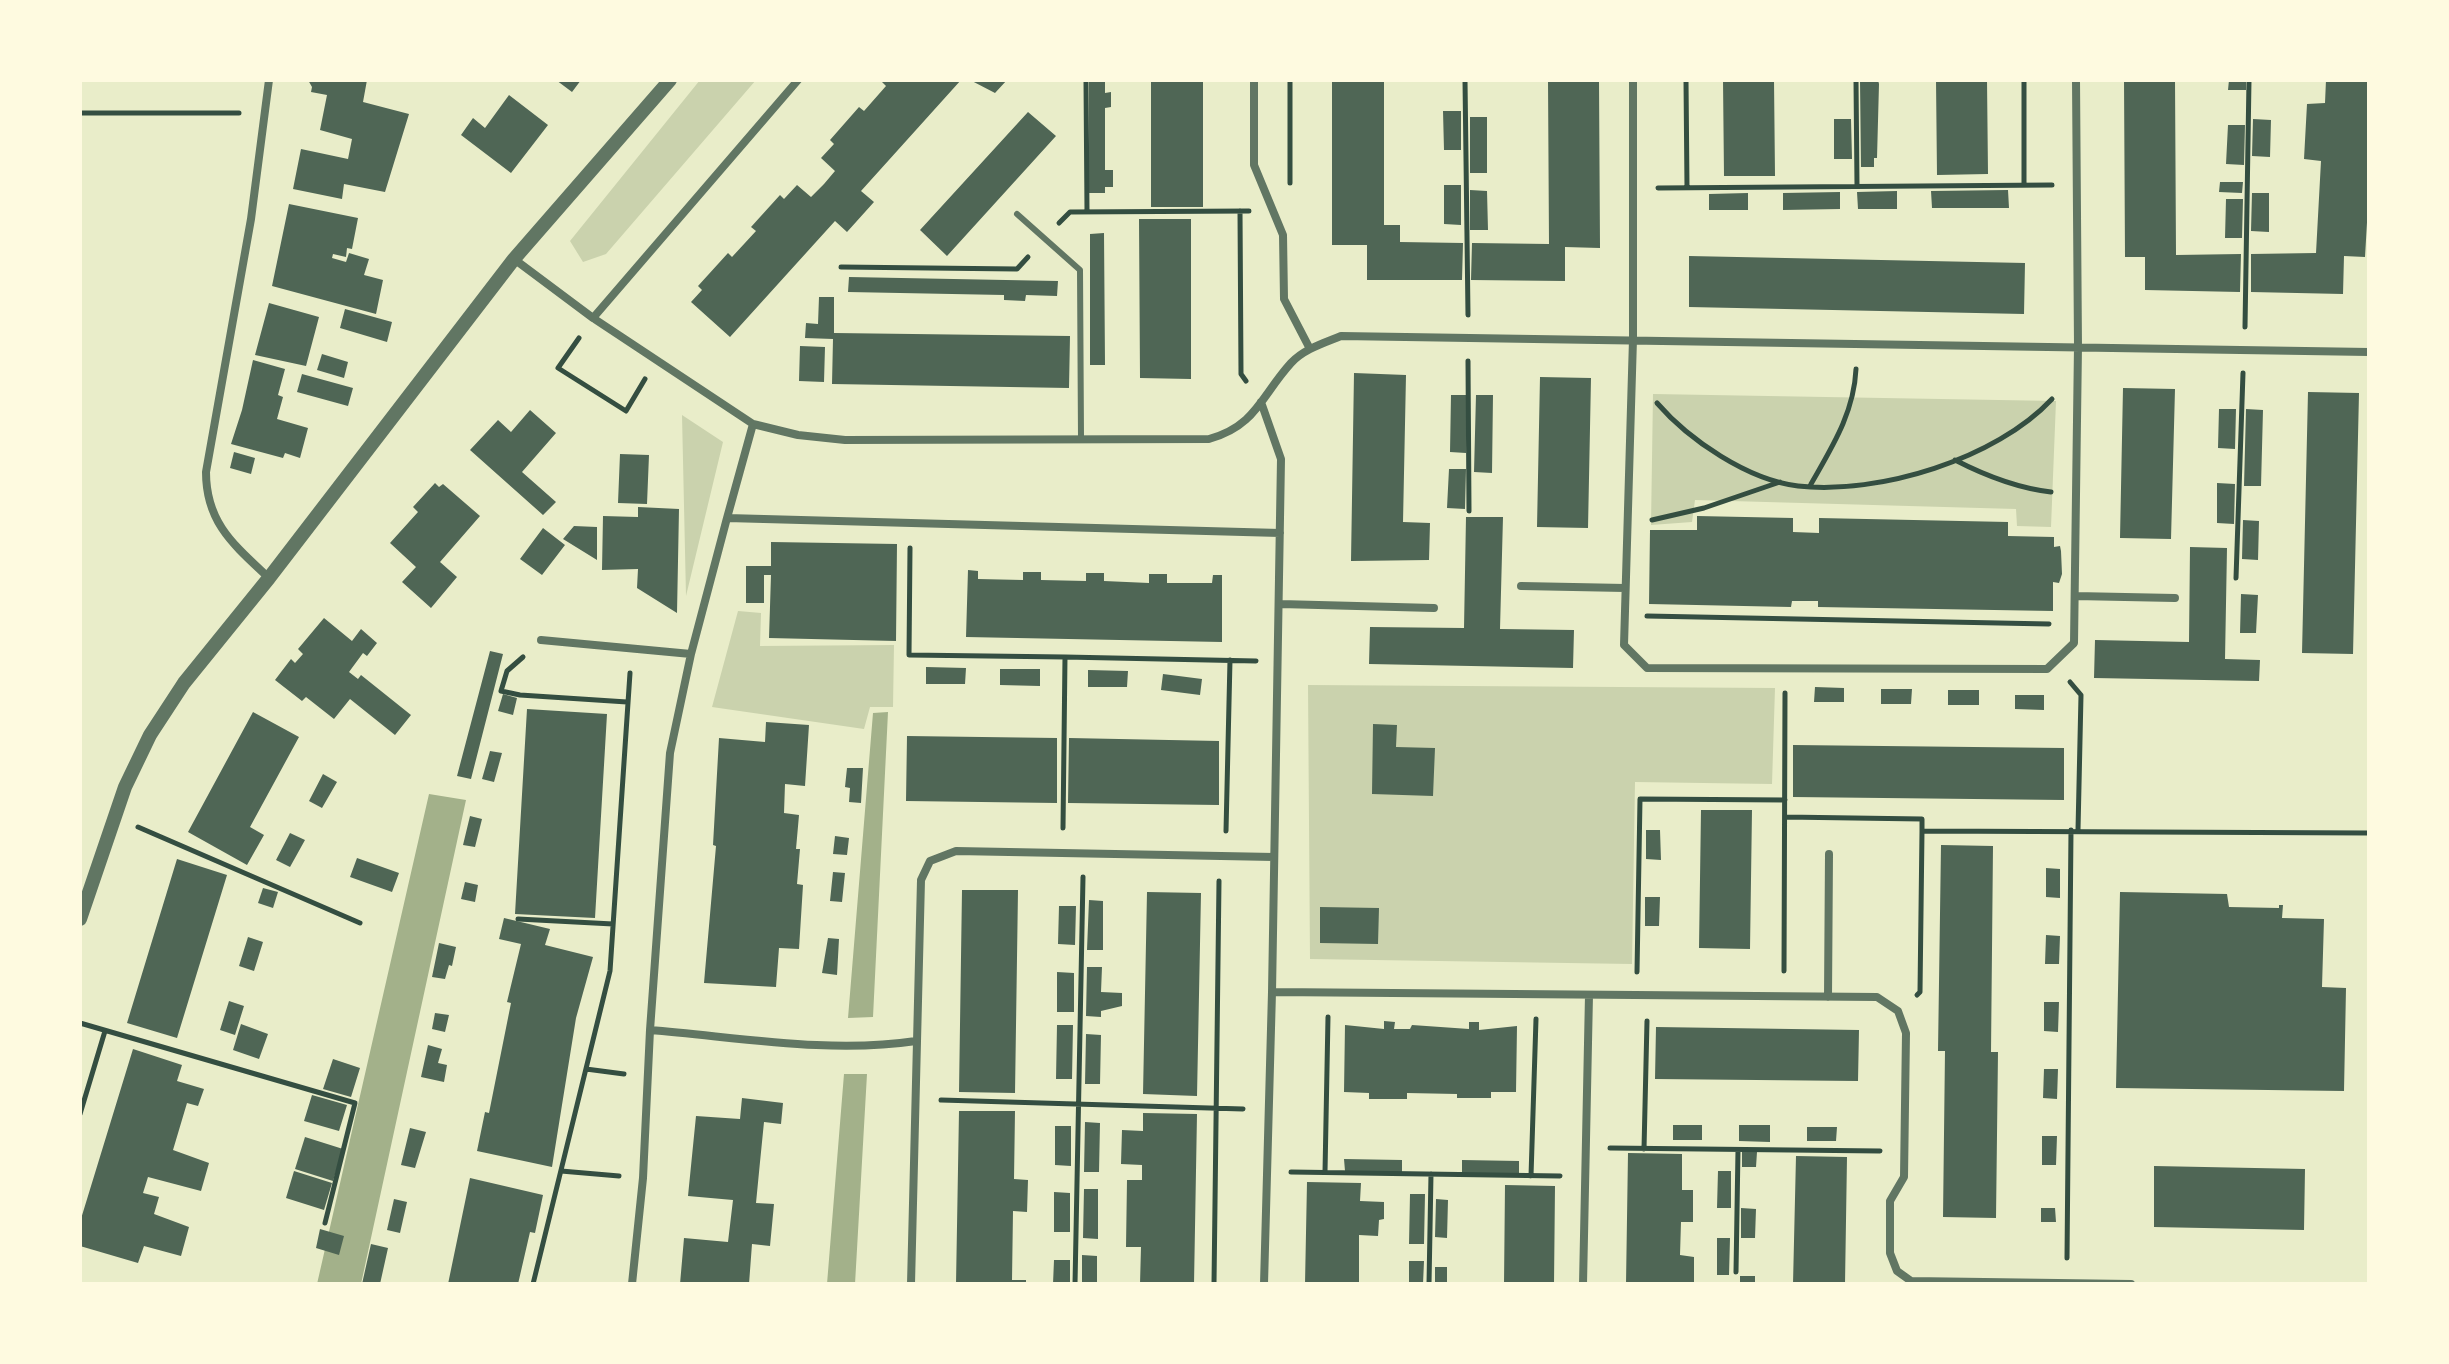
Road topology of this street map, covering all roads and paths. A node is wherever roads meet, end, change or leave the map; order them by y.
1 (269, 80) edge
2 (670, 80) edge
3 (798, 80) edge
4 (1086, 80) edge
5 (1254, 80) edge
6 (1290, 80) edge
7 (1465, 80) edge
8 (1633, 80) edge
9 (1686, 80) edge
10 (1856, 80) edge
11 (2024, 80) edge
12 (2076, 80) edge
13 (80, 113) edge
14 (265, 113) junction
15 (2077, 184) junction
16 (2024, 185) junction
17 (1857, 186) junction
18 (1633, 188) junction
19 (1687, 188) junction
20 (1240, 211) junction
21 (1273, 211) junction
22 (1087, 212) junction
23 (1017, 214) dead end
24 (1044, 238) junction
25 (514, 259) junction
26 (841, 267) dead end
27 (593, 318) junction
28 (1468, 337) junction
29 (1633, 339) junction
30 (1858, 343) junction
31 (2078, 346) junction
32 (1310, 349) junction
33 (2369, 352) edge
34 (657, 360) junction
35 (2077, 372) junction
36 (1632, 373) junction
37 (1261, 402) junction
38 (753, 424) junction
39 (1081, 438) junction
40 (1955, 460) junction
41 (1781, 481) junction
42 (1810, 485) junction
43 (2076, 495) junction
44 (1469, 511) dead end
45 (727, 518) junction
46 (911, 523) junction
47 (1628, 525) junction
48 (1280, 533) junction
49 (269, 578) junction
50 (1521, 586) dead end
51 (1625, 588) junction
52 (2075, 596) junction
53 (2175, 598) dead end
54 (1280, 604) junction
55 (1434, 608) dead end
56 (1624, 616) junction
57 (2074, 625) junction
58 (541, 640) joint
59 (632, 648) junction
60 (691, 654) junction
61 (1065, 657) junction
62 (1230, 660) junction
63 (1278, 661) junction
64 (2055, 662) junction
65 (1785, 668) junction
66 (627, 702) dead end
67 (1785, 800) junction
68 (115, 817) junction
69 (1785, 817) junction
70 (2075, 830) junction
71 (1922, 831) junction
72 (2369, 833) edge
73 (1062, 853) junction
74 (1084, 853) junction
75 (1829, 854) dead end
76 (1222, 856) junction
77 (1274, 857) junction
78 (80, 919) edge
79 (518, 919) dead end
80 (360, 923) dead end
81 (613, 924) junction
82 (1272, 992) junction
83 (1328, 992) junction
84 (1537, 994) junction
85 (1589, 995) junction
86 (1637, 995) junction
87 (1648, 996) junction
88 (1784, 997) junction
89 (1828, 997) junction
90 (1898, 1011) junction
91 (80, 1023) edge
92 (650, 1030) junction
93 (105, 1031) junction
94 (916, 1041) junction
95 (586, 1069) junction
96 (648, 1077) junction
97 (916, 1099) junction
98 (1077, 1105) junction
99 (1216, 1109) junction
100 (1268, 1109) junction
101 (80, 1114) edge
102 (1586, 1148) junction
103 (1644, 1149) junction
104 (1738, 1150) junction
105 (1905, 1152) junction
106 (561, 1171) junction
107 (1266, 1172) junction
108 (1325, 1172) junction
109 (1431, 1174) junction
110 (1531, 1176) junction
111 (1585, 1177) junction
112 (643, 1178) junction
113 (325, 1223) dead end
114 (1736, 1272) dead end
115 (2066, 1283) edge
116 (533, 1284) edge
117 (632, 1284) edge
118 (911, 1284) edge
119 (1075, 1284) edge
120 (1214, 1284) edge
121 (1264, 1284) edge
122 (1429, 1284) edge
123 (1583, 1284) edge
124 (2131, 1284) edge

1 - 14 street
2 - 25 street
3 - 27 street
4 - 22 path
5 - 21 street
6 - 21 path
7 - 28 path
8 - 18 street
9 - 19 path
10 - 17 path
11 - 16 path
12 - 15 street
13 - 14 path
14 - 49 street
15 - 16 path
15 - 31 street
16 - 17 path
17 - 19 path
18 - 19 path
18 - 29 street
20 - 21 path
20 - 22 path
20 - 37 path
21 - 32 street
22 - 24 path
23 - 24 lane
24 - 26 path
24 - 39 lane
25 - 27 street
25 - 49 street
27 - 34 street
27 - 34 path
28 - 29 street
28 - 32 street
28 - 44 path
29 - 30 street
29 - 36 street
30 - 31 street
30 - 42 path
31 - 33 street
31 - 35 street
32 - 37 street
34 - 38 street
35 - 40 path
35 - 43 street
36 - 41 path
36 - 47 street
37 - 39 street
37 - 48 street
38 - 39 street
38 - 45 street
40 - 42 path
40 - 43 path
41 - 42 path
41 - 47 path
43 - 52 street
45 - 46 street
45 - 60 street
46 - 48 street
46 - 61 path
47 - 51 street
48 - 54 street
49 - 68 street
50 - 51 street
51 - 56 street
52 - 53 street
52 - 57 street
54 - 55 street
54 - 63 street
56 - 57 path
56 - 65 street
57 - 64 street
58 - 59 street
58 - 66 path
59 - 60 street
59 - 81 path
60 - 92 street
61 - 62 path
61 - 73 path
62 - 63 path
62 - 76 path
63 - 77 street
64 - 65 street
64 - 70 path
65 - 67 path
67 - 69 path
67 - 86 path
68 - 78 street
68 - 80 path
69 - 71 path
69 - 88 path
70 - 71 path
70 - 72 path
70 - 115 path
71 - 90 path
73 - 74 street
73 - 94 street
74 - 76 street
74 - 98 path
75 - 89 street
76 - 77 street
76 - 99 path
77 - 82 street
79 - 81 path
81 - 95 path
82 - 83 street
82 - 100 street
83 - 84 street
83 - 108 path
84 - 85 street
84 - 110 path
85 - 86 street
85 - 102 street
86 - 87 street
87 - 88 street
87 - 103 path
88 - 89 street
89 - 90 street
90 - 105 street
91 - 93 path
92 - 94 street
92 - 96 street
93 - 101 path
93 - 113 path
94 - 97 street
95 - 96 path
95 - 106 path
96 - 112 street
97 - 98 path
97 - 118 street
98 - 99 path
98 - 119 path
99 - 100 path
99 - 120 path
100 - 107 street
102 - 103 path
102 - 111 street
103 - 104 path
104 - 105 path
104 - 114 path
105 - 115 street
106 - 112 path
106 - 116 path
107 - 108 path
107 - 121 street
108 - 109 path
109 - 110 path
109 - 122 path
110 - 111 path
111 - 123 street
112 - 117 street
115 - 124 street

